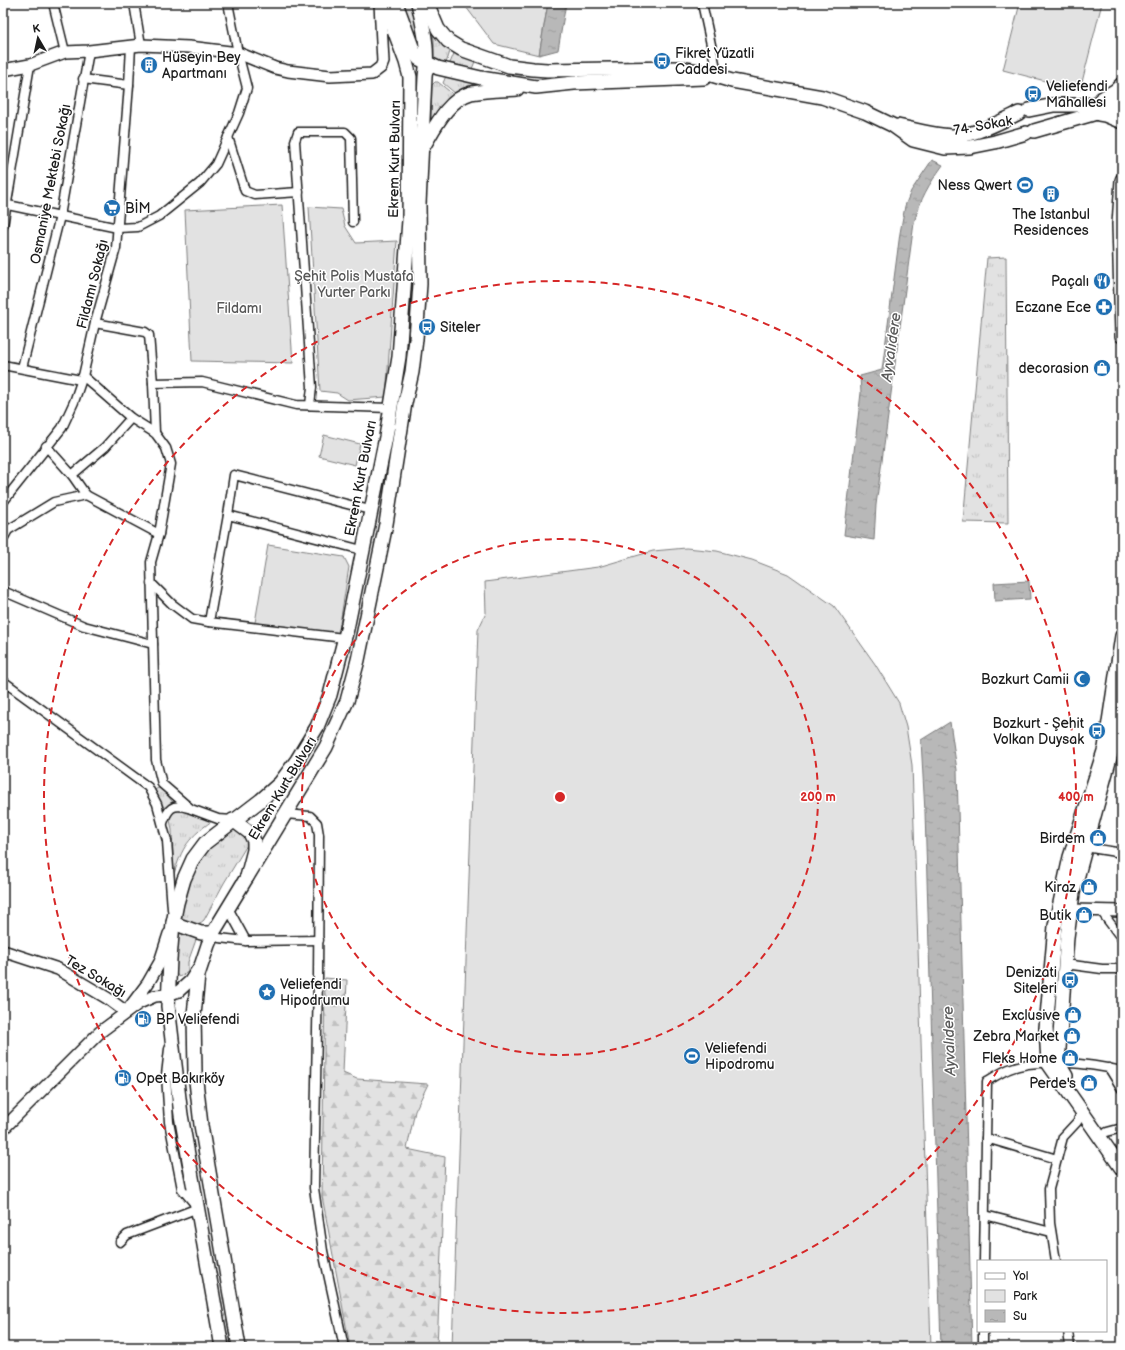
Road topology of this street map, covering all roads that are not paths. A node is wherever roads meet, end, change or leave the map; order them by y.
1 (53, 3) edge
2 (134, 3) edge
3 (228, 3) edge
4 (380, 3) edge
5 (384, 3) edge
6 (396, 3) edge
7 (418, 3) edge
8 (427, 3) edge
9 (702, 3) edge
10 (136, 45) junction
11 (89, 50) junction
12 (65, 52) junction
13 (238, 54) junction
14 (486, 58) junction
15 (427, 64) junction
16 (30, 65) junction
17 (3, 70) edge
18 (718, 77) junction
19 (481, 78) junction
20 (83, 79) junction
21 (1122, 84) edge
22 (129, 85) junction
23 (536, 87) junction
24 (1122, 99) edge
25 (1122, 107) edge
26 (1090, 110) junction
27 (1024, 111) junction
28 (1122, 122) edge
29 (892, 125) junction
30 (1030, 132) junction
31 (228, 137) junction
32 (422, 149) junction
33 (1122, 180) edge
34 (299, 192) junction
35 (5, 204) edge
36 (60, 216) junction
37 (353, 222) dead end
38 (3, 226) edge
39 (118, 228) junction
40 (95, 323) junction
41 (1122, 336) edge
42 (3, 365) edge
43 (22, 368) junction
44 (82, 378) junction
45 (153, 383) junction
46 (310, 405) junction
47 (390, 408) junction
48 (131, 418) junction
49 (155, 433) junction
50 (46, 446) junction
51 (72, 475) junction
52 (86, 495) junction
53 (3, 502) edge
54 (370, 510) junction
55 (228, 515) junction
56 (5, 528) edge
57 (159, 534) junction
58 (3, 539) edge
59 (362, 550) junction
60 (151, 583) junction
61 (3, 591) edge
62 (209, 622) junction
63 (1122, 636) edge
64 (344, 638) junction
65 (153, 644) junction
66 (3, 681) edge
67 (1116, 705) edge
68 (1122, 714) edge
69 (162, 784) junction
70 (148, 787) junction
71 (191, 809) junction
72 (285, 814) junction
73 (233, 820) junction
74 (163, 823) junction
75 (1085, 847) junction
76 (1122, 853) edge
77 (247, 877) junction
78 (228, 908) junction
79 (1071, 910) junction
80 (1101, 911) junction
81 (1122, 911) edge
82 (1058, 912) junction
83 (173, 923) junction
84 (212, 933) junction
85 (1122, 939) edge
86 (319, 940) junction
87 (246, 941) junction
88 (3, 951) edge
89 (203, 960) junction
90 (1065, 964) junction
91 (1122, 969) edge
92 (167, 995) junction
93 (126, 1012) junction
94 (1053, 1063) junction
95 (1109, 1068) junction
96 (1122, 1071) edge
97 (1122, 1089) edge
98 (1082, 1112) junction
99 (1122, 1128) edge
100 (3, 1129) edge
101 (1107, 1132) junction
102 (986, 1138) junction
103 (1122, 1153) edge
104 (1057, 1159) junction
105 (1122, 1169) edge
106 (198, 1208) junction
107 (985, 1215) junction
108 (1051, 1232) junction
109 (120, 1242) dead end
110 (984, 1260) edge
111 (1056, 1260) edge
112 (983, 1332) edge
113 (1068, 1332) edge
114 (222, 1347) edge
115 (239, 1347) edge
116 (344, 1347) edge
117 (983, 1347) edge
118 (1070, 1347) edge

1 - 12 street
2 - 10 street, Fildamı Sokağı
3 - 13 street
4 - 13 street
5 - 47 main road, Ekrem Kurt Bulvarı
6 - 15 main road
7 - 15 main road, Ekrem Kurt Bulvarı
8 - 14 main road
9 - 18 street
10 - 11 street
10 - 13 street
10 - 22 street, Fildamı Sokağı
11 - 12 street
11 - 20 street, Osmaniye Mektebi Sokağı
12 - 16 street
13 - 31 street
14 - 18 main road
14 - 19 main road
15 - 19 main road
15 - 32 main road, Ekrem Kurt Bulvarı
16 - 17 street
16 - 35 street
18 - 23 main road
18 - 29 main road
19 - 23 main road
20 - 22 street
20 - 36 street, Osmaniye Mektebi Sokağı
21 - 26 main road
22 - 39 street, Fildamı Sokağı
23 - 32 main road
24 - 26 main road
25 - 26 main road, 74. Sokak
26 - 27 main road, 74. Sokak
26 - 28 main road
26 - 30 main road, 74. Sokak
27 - 29 main road, 74. Sokak
27 - 30 main road
27 - 30 main road
29 - 30 main road, 74. Sokak
31 - 34 street
31 - 39 street
32 - 72 main road, Ekrem Kurt Bulvarı
33 - 41 main road
34 - 37 street
34 - 46 street
35 - 36 street
35 - 38 street
36 - 39 street
36 - 43 street, Osmaniye Mektebi Sokağı
39 - 40 street, Fildamı Sokağı
40 - 44 street, Fildamı Sokağı
40 - 45 street
42 - 43 street
43 - 44 street
44 - 48 street
44 - 50 street, Fildamı Sokağı
45 - 46 street
45 - 49 street
46 - 47 street
47 - 54 main road, Ekrem Kurt Bulvarı
48 - 49 street
48 - 51 street
49 - 57 street
50 - 51 street
50 - 53 street, Fildamı Sokağı
51 - 52 street
52 - 56 street
52 - 57 street
54 - 55 street
54 - 59 main road, Ekrem Kurt Bulvarı
55 - 59 street
55 - 62 street
56 - 58 street
57 - 60 street
59 - 64 main road, Ekrem Kurt Bulvarı
60 - 62 street
60 - 65 street
61 - 65 street
62 - 64 street
63 - 67 main road
64 - 73 main road, Ekrem Kurt Bulvarı
65 - 69 street
66 - 70 street
67 - 82 main road
68 - 75 main road
69 - 70 street
69 - 71 street
70 - 74 street
71 - 73 street
71 - 74 street
72 - 77 main road, Ekrem Kurt Bulvarı
72 - 86 street
73 - 77 main road
73 - 83 main road, Ekrem Kurt Bulvarı
74 - 83 street
75 - 76 street
75 - 79 main road
77 - 78 main road, Ekrem Kurt Bulvarı
78 - 84 main road, Ekrem Kurt Bulvarı
78 - 87 street
79 - 80 street
79 - 82 street
79 - 90 main road
80 - 81 street
80 - 85 street
82 - 94 main road
83 - 84 main road
83 - 92 main road, Ekrem Kurt Bulvarı
83 - 93 street
84 - 87 street
84 - 89 main road, Ekrem Kurt Bulvarı
86 - 87 street
86 - 116 street
88 - 93 street, Tez Sokağı
89 - 92 street
89 - 115 main road, Ekrem Kurt Bulvarı
90 - 91 street
90 - 94 main road
92 - 93 street
92 - 106 main road, Ekrem Kurt Bulvarı
93 - 100 street
94 - 95 street
94 - 98 main road
94 - 101 main road
94 - 102 street
95 - 96 street
95 - 97 street
98 - 104 street
98 - 105 main road
99 - 101 street
101 - 103 main road
102 - 104 street
102 - 107 street
104 - 108 street
106 - 109 street
106 - 114 main road, Ekrem Kurt Bulvarı
107 - 108 street
107 - 110 street
108 - 111 street
112 - 117 street
113 - 118 street

